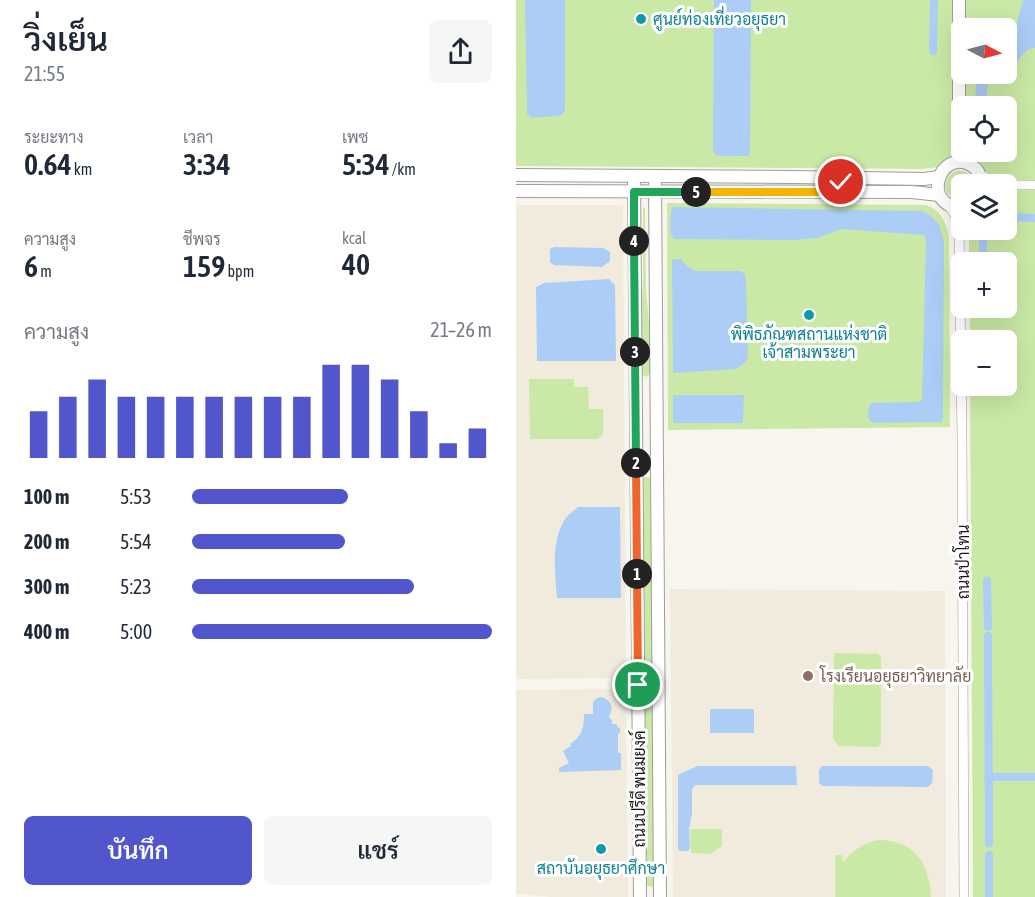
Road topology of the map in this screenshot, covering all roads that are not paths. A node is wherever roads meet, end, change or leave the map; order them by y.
1 (959, 0) edge
2 (960, 96) edge
3 (950, 164) joint
4 (970, 164) joint
5 (977, 174) edge
6 (516, 175) edge
7 (634, 176) junction
8 (655, 176) junction
9 (811, 177) junction
10 (939, 177) junction
11 (844, 178) junction
12 (1017, 185) edge
13 (1035, 185) edge
14 (516, 191) edge
15 (634, 192) junction
16 (655, 192) junction
17 (810, 192) junction
18 (844, 192) junction
19 (939, 195) junction
20 (951, 203) edge
21 (960, 240) edge
22 (635, 379) junction
23 (656, 379) junction
24 (636, 478) junction
25 (657, 478) junction
26 (640, 892) edge
27 (660, 892) edge
28 (964, 897) edge

1 - 2 main road
3 - 4 main road
3 - 10 main road
4 - 5 main road
6 - 7 main road
7 - 8 main road
7 - 15 main road, ถนนปรีดี พนมยงค์
8 - 9 main road
8 - 16 main road, ถนนปรีดี พนมยงค์
9 - 11 main road
9 - 17 main road
10 - 11 main road
10 - 19 main road
11 - 18 main road
12 - 13 street
14 - 15 main road
15 - 16 main road
15 - 22 main road, ถนนปรีดี พนมยงค์
16 - 17 main road
16 - 23 main road, ถนนปรีดี พนมยงค์
17 - 18 main road
18 - 19 main road
19 - 20 main road
21 - 28 street, ถนนป่าโทน
22 - 23 main road
22 - 24 main road, ถนนปรีดี พนมยงค์
23 - 25 main road, ถนนปรีดี พนมยงค์
24 - 25 main road
24 - 26 main road, ถนนปรีดี พนมยงค์
25 - 27 main road, ถนนปรีดี พนมยงค์
26 - 27 main road

